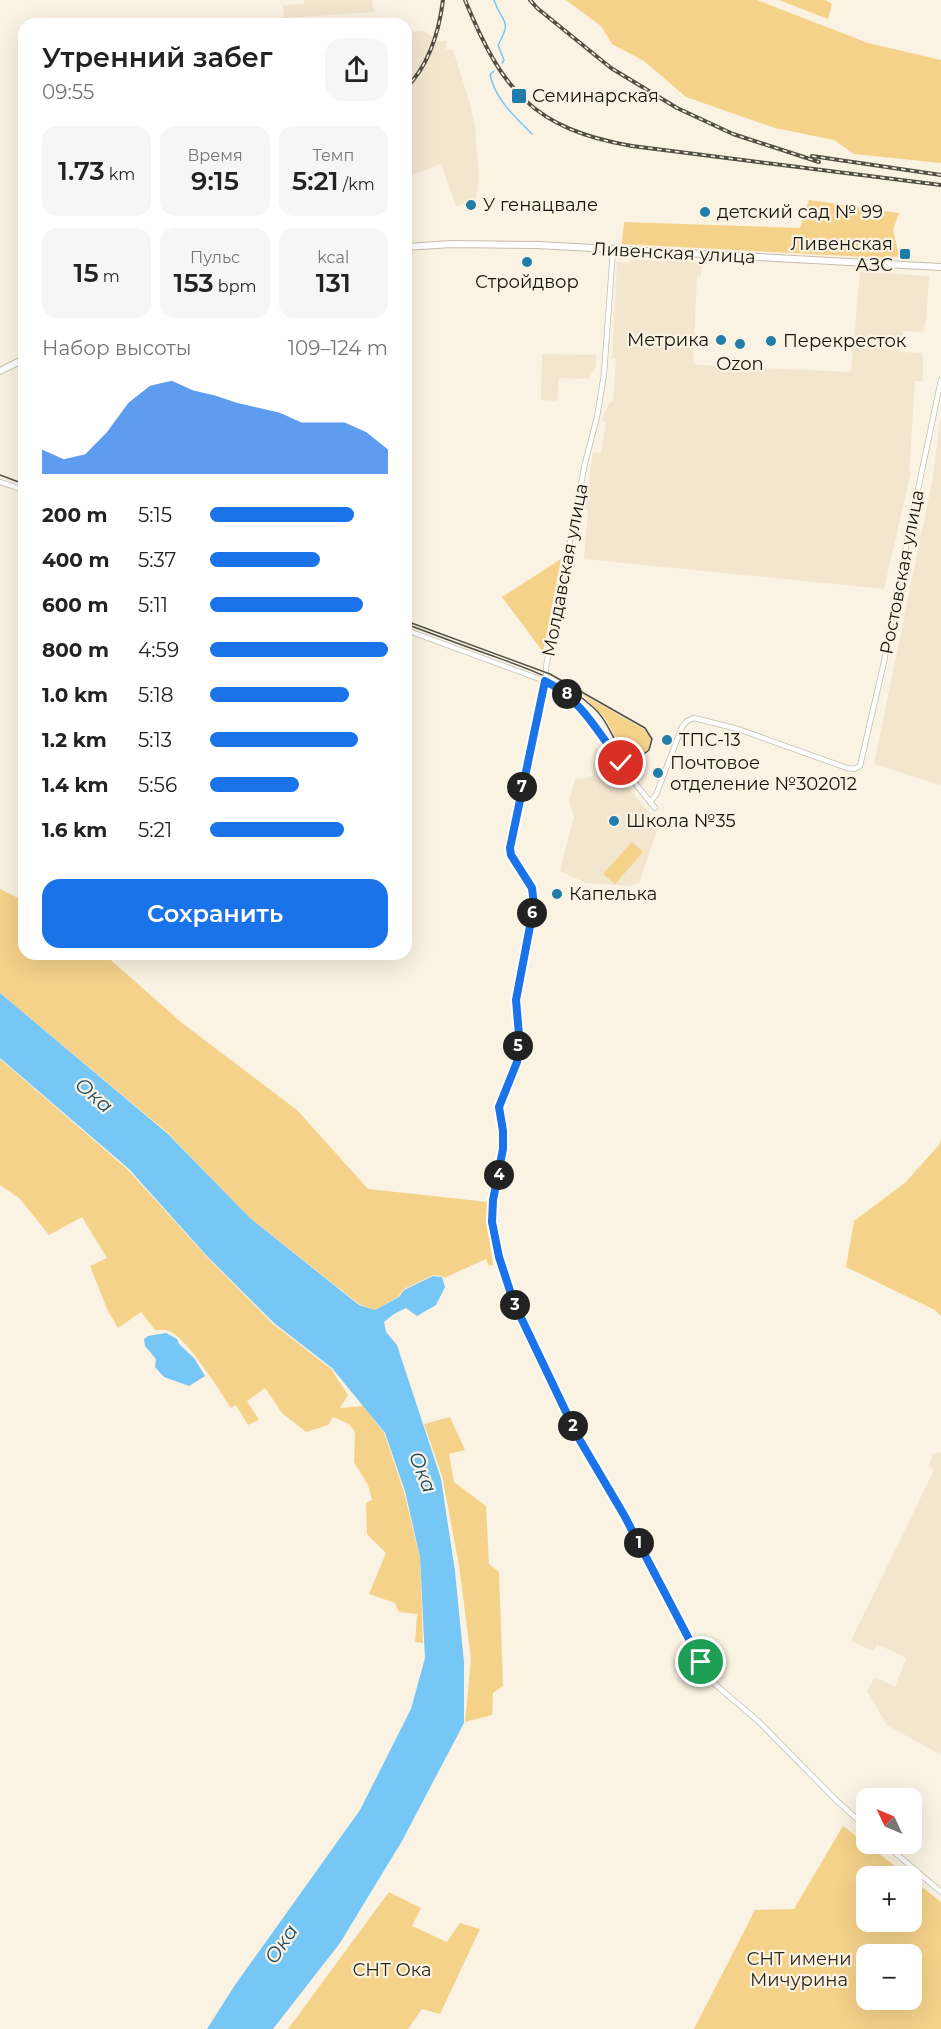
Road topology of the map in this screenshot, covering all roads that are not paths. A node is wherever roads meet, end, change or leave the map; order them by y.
1 (412, 247) edge
2 (613, 250) junction
3 (941, 267) edge
4 (18, 362) edge
5 (0, 371) edge
6 (941, 380) edge
7 (0, 482) edge
8 (18, 488) edge
9 (412, 632) edge
10 (545, 681) junction
11 (650, 802) junction
12 (655, 808) dead end
13 (856, 1818) edge
14 (897, 1854) edge
15 (941, 1892) edge

1 - 2 main road, Ливенская улица
2 - 3 main road, Ливенская улица
2 - 10 street, Молдавская улица
4 - 5 main road
6 - 11 street, Ростовская улица
7 - 8 street
9 - 10 street
10 - 11 street
10 - 13 street, Молдавская улица
11 - 12 street
14 - 15 street

